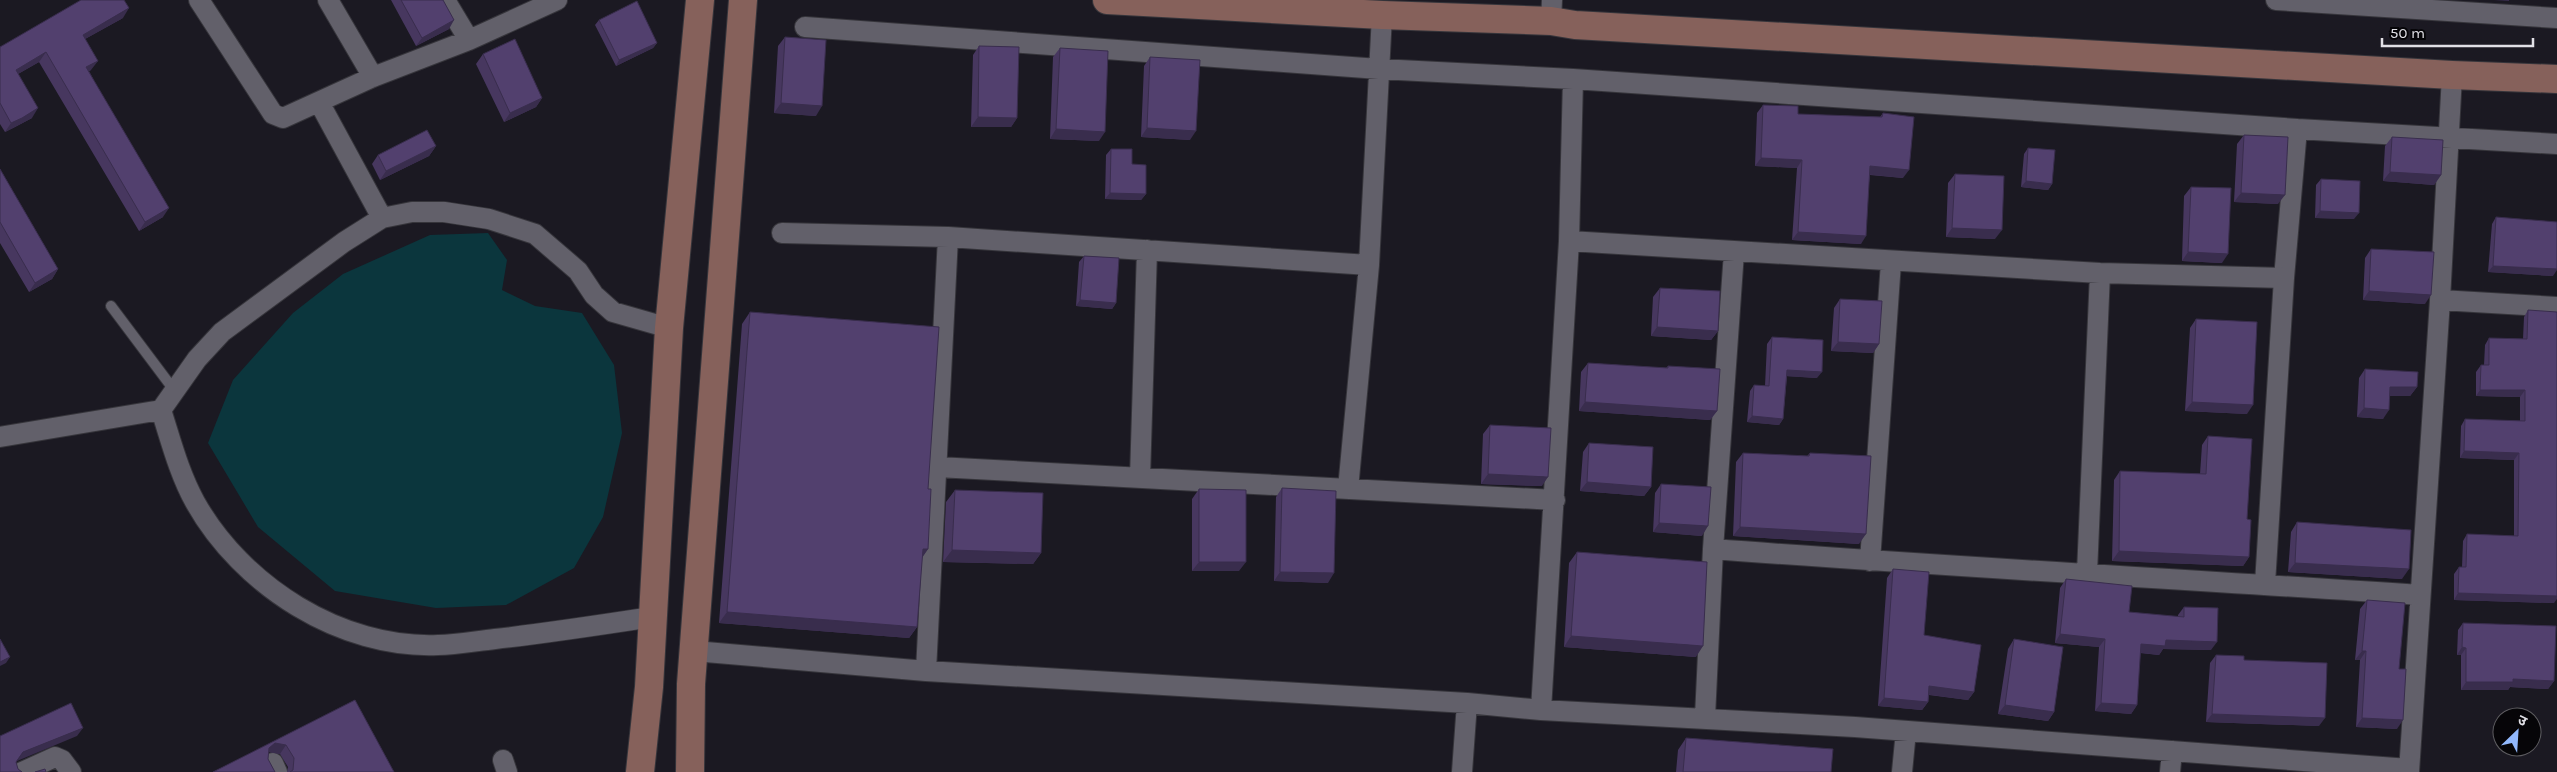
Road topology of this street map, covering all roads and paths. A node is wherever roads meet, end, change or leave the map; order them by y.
1 (199, 0) edge
2 (328, 0) edge
3 (445, 0) edge
4 (557, 0) edge
5 (700, 0) edge
6 (743, 0) edge
7 (1107, 0) edge
8 (2276, 0) edge
9 (1552, 10) edge
10 (2553, 12) edge
11 (1382, 15) junction
12 (805, 27) dead end
13 (469, 40) junction
14 (1379, 69) junction
15 (2452, 75) junction
16 (373, 77) junction
17 (1573, 78) junction
18 (2557, 79) edge
19 (319, 102) junction
20 (2296, 129) junction
21 (2450, 138) junction
22 (2557, 144) edge
23 (382, 218) junction
24 (782, 232) dead end
25 (948, 237) junction
26 (1569, 241) junction
27 (1147, 250) junction
28 (1734, 252) junction
29 (1891, 262) junction
30 (1369, 265) junction
31 (2100, 273) junction
32 (2284, 278) junction
33 (2440, 300) junction
34 (112, 306) dead end
35 (2557, 307) edge
36 (669, 328) junction
37 (174, 390) junction
38 (161, 410) junction
39 (0, 437) edge
40 (936, 467) junction
41 (1140, 478) junction
42 (1348, 489) junction
43 (1555, 500) junction
44 (1713, 549) junction
45 (1870, 561) junction
46 (2087, 573) junction
47 (2265, 584) junction
48 (2420, 595) junction
49 (652, 617) junction
50 (694, 651) junction
51 (926, 671) junction
52 (691, 684) junction
53 (649, 687) junction
54 (1467, 703) junction
55 (1541, 710) junction
56 (1705, 717) junction
57 (1906, 731) junction
58 (2172, 752) junction
59 (2409, 771) edge
60 (22, 772) edge
61 (71, 772) edge
62 (640, 772) edge
63 (690, 772) edge
64 (1462, 772) edge
65 (1902, 772) edge
66 (2170, 772) edge

1 - 19 street
2 - 16 street
3 - 13 street
4 - 13 street
5 - 36 main road
6 - 50 main road
7 - 11 main road
8 - 10 street
9 - 11 main road
9 - 15 main road
11 - 14 street
12 - 14 street
13 - 16 street
14 - 17 street
14 - 30 street
15 - 18 main road
15 - 21 street
16 - 19 street
17 - 20 street
17 - 26 street
19 - 23 street
20 - 21 street
20 - 32 street
21 - 22 street
21 - 33 street
23 - 36 street
23 - 37 street
24 - 25 street
25 - 27 street
25 - 40 street
26 - 28 street
26 - 43 street
27 - 30 street
27 - 41 street
28 - 29 street
28 - 44 street
29 - 31 street
29 - 45 street
30 - 42 street
31 - 32 street
31 - 46 street
32 - 47 street
33 - 35 street
33 - 48 street
34 - 37 lane
36 - 49 main road
37 - 38 street
38 - 39 street
38 - 49 street
40 - 41 street
40 - 51 street
41 - 42 street
42 - 43 street
43 - 55 street
44 - 45 street
44 - 56 street
45 - 46 street
46 - 47 street
47 - 48 street
48 - 59 street
49 - 53 main road
50 - 51 street
50 - 52 main road
51 - 54 street
52 - 53 main road
52 - 63 main road
53 - 62 main road
54 - 55 street
54 - 64 street
55 - 56 street
56 - 57 street
57 - 58 street
57 - 65 street
58 - 59 street
58 - 66 street
60 - 61 street

